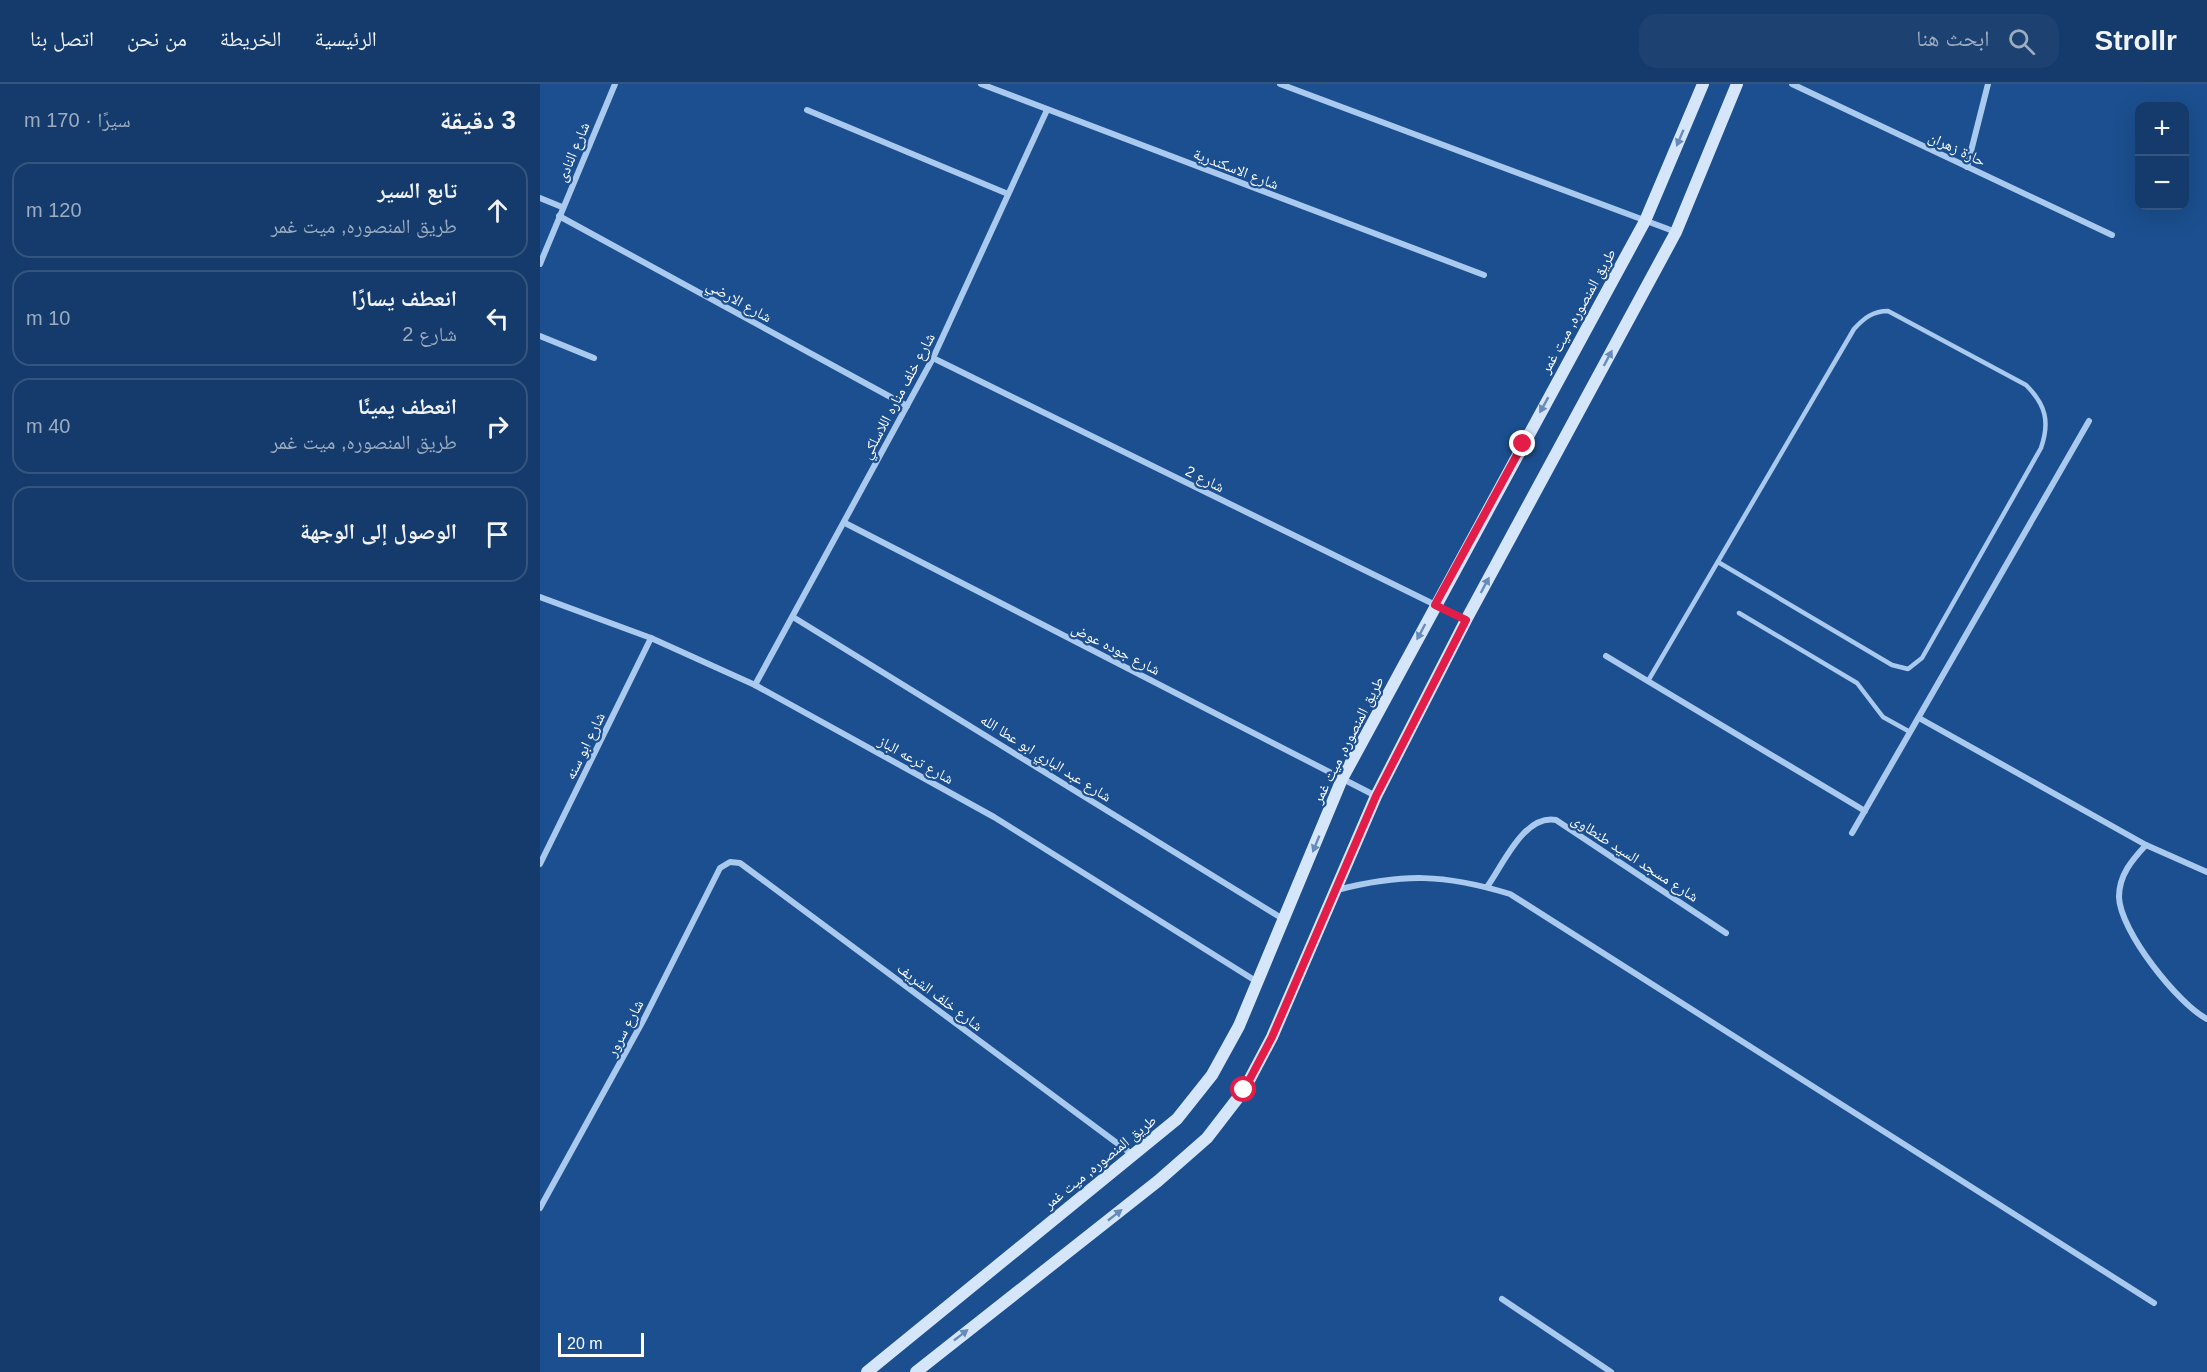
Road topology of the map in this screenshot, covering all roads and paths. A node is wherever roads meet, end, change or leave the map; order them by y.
1 (615, 84) edge
2 (981, 84) edge
3 (1280, 84) edge
4 (1703, 84) edge
5 (1737, 84) edge
6 (1792, 84) edge
7 (1988, 84) edge
8 (807, 110) dead end
9 (1047, 110) junction
10 (1967, 167) junction
11 (1008, 194) junction
12 (540, 198) edge
13 (562, 207) junction
14 (559, 216) junction
15 (1645, 221) junction
16 (1676, 232) junction
17 (2112, 235) dead end
18 (540, 264) edge
19 (1484, 274) dead end
20 (540, 336) edge
21 (594, 358) dead end
22 (933, 358) junction
23 (907, 406) junction
24 (2089, 421) dead end
25 (845, 523) junction
26 (1718, 562) junction
27 (540, 597) edge
28 (1435, 605) junction
29 (1739, 613) dead end
30 (793, 617) junction
31 (1466, 620) junction
32 (651, 638) junction
33 (1606, 656) dead end
34 (1648, 681) junction
35 (755, 685) junction
36 (1919, 718) junction
37 (1910, 732) junction
38 (1342, 779) junction
39 (1376, 796) junction
40 (1865, 811) junction
41 (1852, 833) dead end
42 (2146, 845) junction
43 (730, 862) joint
44 (540, 864) edge
45 (2207, 872) edge
46 (1487, 887) junction
47 (1334, 891) junction
48 (1285, 920) junction
49 (1726, 933) dead end
50 (1259, 983) junction
51 (2207, 1019) edge
52 (1134, 1155) junction
53 (540, 1208) edge
54 (1502, 1299) dead end
55 (2154, 1303) dead end
56 (867, 1372) edge
57 (916, 1372) edge
58 (1611, 1372) edge

1 - 13 street, شارع النادى
2 - 9 street, شارع الاسكندرية
3 - 15 street
4 -> 15 main road, طريق المنصوره, ميت غمر
5 - 16 main road
6 - 10 street, حارة زهران
7 - 10 street
8 - 11 street
9 - 11 street, شارع خلف مناره اللاسلكي
9 - 19 street, شارع الاسكندرية
10 - 17 street, حارة زهران
11 - 22 street, شارع خلف مناره اللاسلكي
12 - 13 street
13 - 14 street, شارع النادى
14 - 18 street, شارع النادى
14 - 23 street, شارع الارضي
15 - 16 street
15 -> 28 main road, طريق المنصوره, ميت غمر
31 -> 16 main road
20 - 21 street
22 - 23 street, شارع خلف مناره اللاسلكي
22 - 28 street, شارع 2
23 - 25 street, شارع خلف مناره اللاسلكي
24 - 36 street
25 - 30 street, شارع خلف مناره اللاسلكي
25 - 38 street, شارع جوده عوض
26 - 26 lane
26 - 34 lane
27 - 32 street, شارع ترعه الباز
28 - 31 street, شارع 2
28 -> 38 main road, طريق المنصوره, ميت غمر
29 - 37 lane
30 - 35 street, شارع خلف مناره اللاسلكي
30 - 48 street, شارع عبد الباري ابو عطا الله
31 - 39 main road
32 - 35 street, شارع ترعه الباز
32 - 44 street, شارع ابو سنه
33 - 34 street
34 - 40 street
35 - 50 street, شارع ترعه الباز
36 - 37 street
36 - 42 street
37 - 40 street
38 - 39 street, شارع جوده عوض
38 -> 48 main road, طريق المنصوره, ميت غمر
39 - 47 main road
40 - 41 street
42 - 45 street
42 - 51 street
43 - 52 street, شارع خلف الشريف
43 - 53 street, شارع سرور
46 - 47 street
46 - 49 street, شارع مسجد السيد طنطاوى
46 - 55 street
57 -> 47 main road
48 - 50 main road, طريق المنصوره, ميت غمر
50 - 52 main road, طريق المنصوره, ميت غمر
52 - 56 main road, طريق المنصوره, ميت غمر
54 - 58 street

